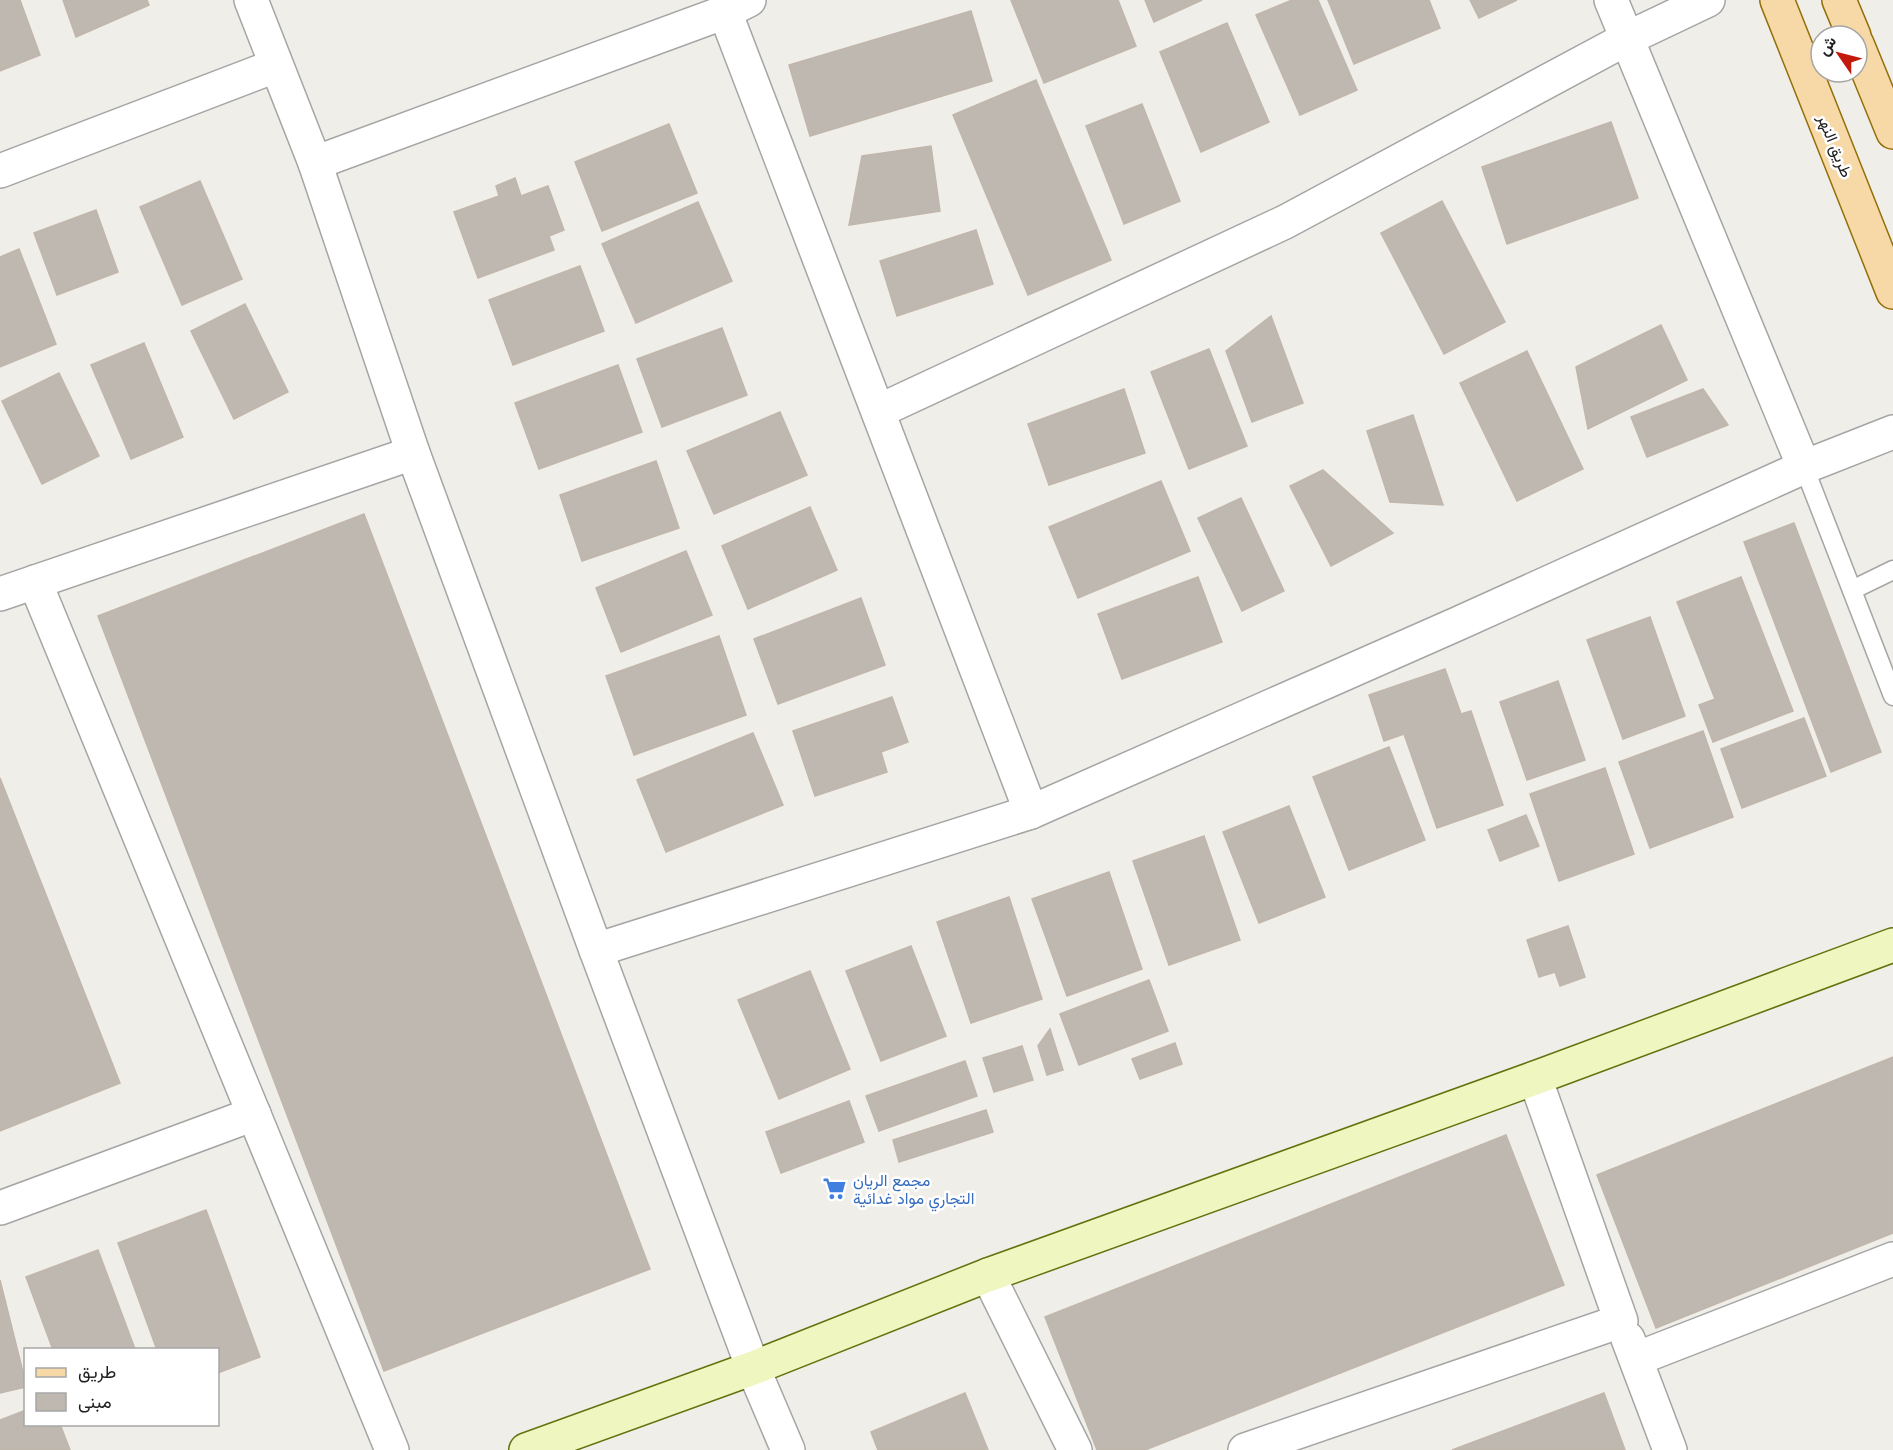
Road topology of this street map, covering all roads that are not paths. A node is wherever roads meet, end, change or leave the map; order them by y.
1 (250, 0) edge
2 (1611, 0) edge
3 (1708, 0) edge
4 (1777, 0) edge
5 (1839, 0) edge
6 (737, 6) edge
7 (1849, 24) edge
8 (1626, 39) junction
9 (275, 66) junction
10 (1869, 73) edge
11 (1893, 132) edge
12 (315, 164) junction
13 (0, 171) edge
14 (1893, 292) edge
15 (879, 411) junction
16 (1893, 432) edge
17 (413, 453) junction
18 (1804, 467) junction
19 (1893, 570) edge
20 (35, 582) junction
21 (1852, 590) junction
22 (0, 594) edge
23 (1893, 696) edge
24 (1031, 812) junction
25 (1893, 945) edge
26 (596, 950) junction
27 (1535, 1078) junction
28 (254, 1114) junction
29 (0, 1208) edge
30 (1893, 1259) edge
31 (988, 1275) junction
32 (1621, 1321) junction
33 (1636, 1359) junction
34 (753, 1368) junction
35 (392, 1450) edge
36 (526, 1450) edge
37 (788, 1450) edge
38 (1075, 1450) edge
39 (1245, 1450) edge
40 (1670, 1450) edge

1 - 9 street
2 - 8 street
3 - 8 street
4 - 14 main road, طريق النهر
5 - 7 main road
6 - 12 street
6 - 15 street
8 - 15 street
8 - 18 street
9 - 12 street
9 - 13 street
10 - 11 main road
12 - 17 street
15 - 24 street
16 - 18 street
17 - 20 street
17 - 26 street
18 - 21 lane
18 - 24 street
19 - 21 lane
20 - 22 street
20 - 28 street
21 - 23 lane
24 - 26 street
25 - 27 main road
26 - 34 street
27 - 31 main road
27 - 32 street
28 - 29 street
28 - 35 street
30 - 33 street
31 - 34 main road
31 - 38 street
32 - 33 street
32 - 39 street
33 - 40 street
34 - 36 main road
34 - 37 street

